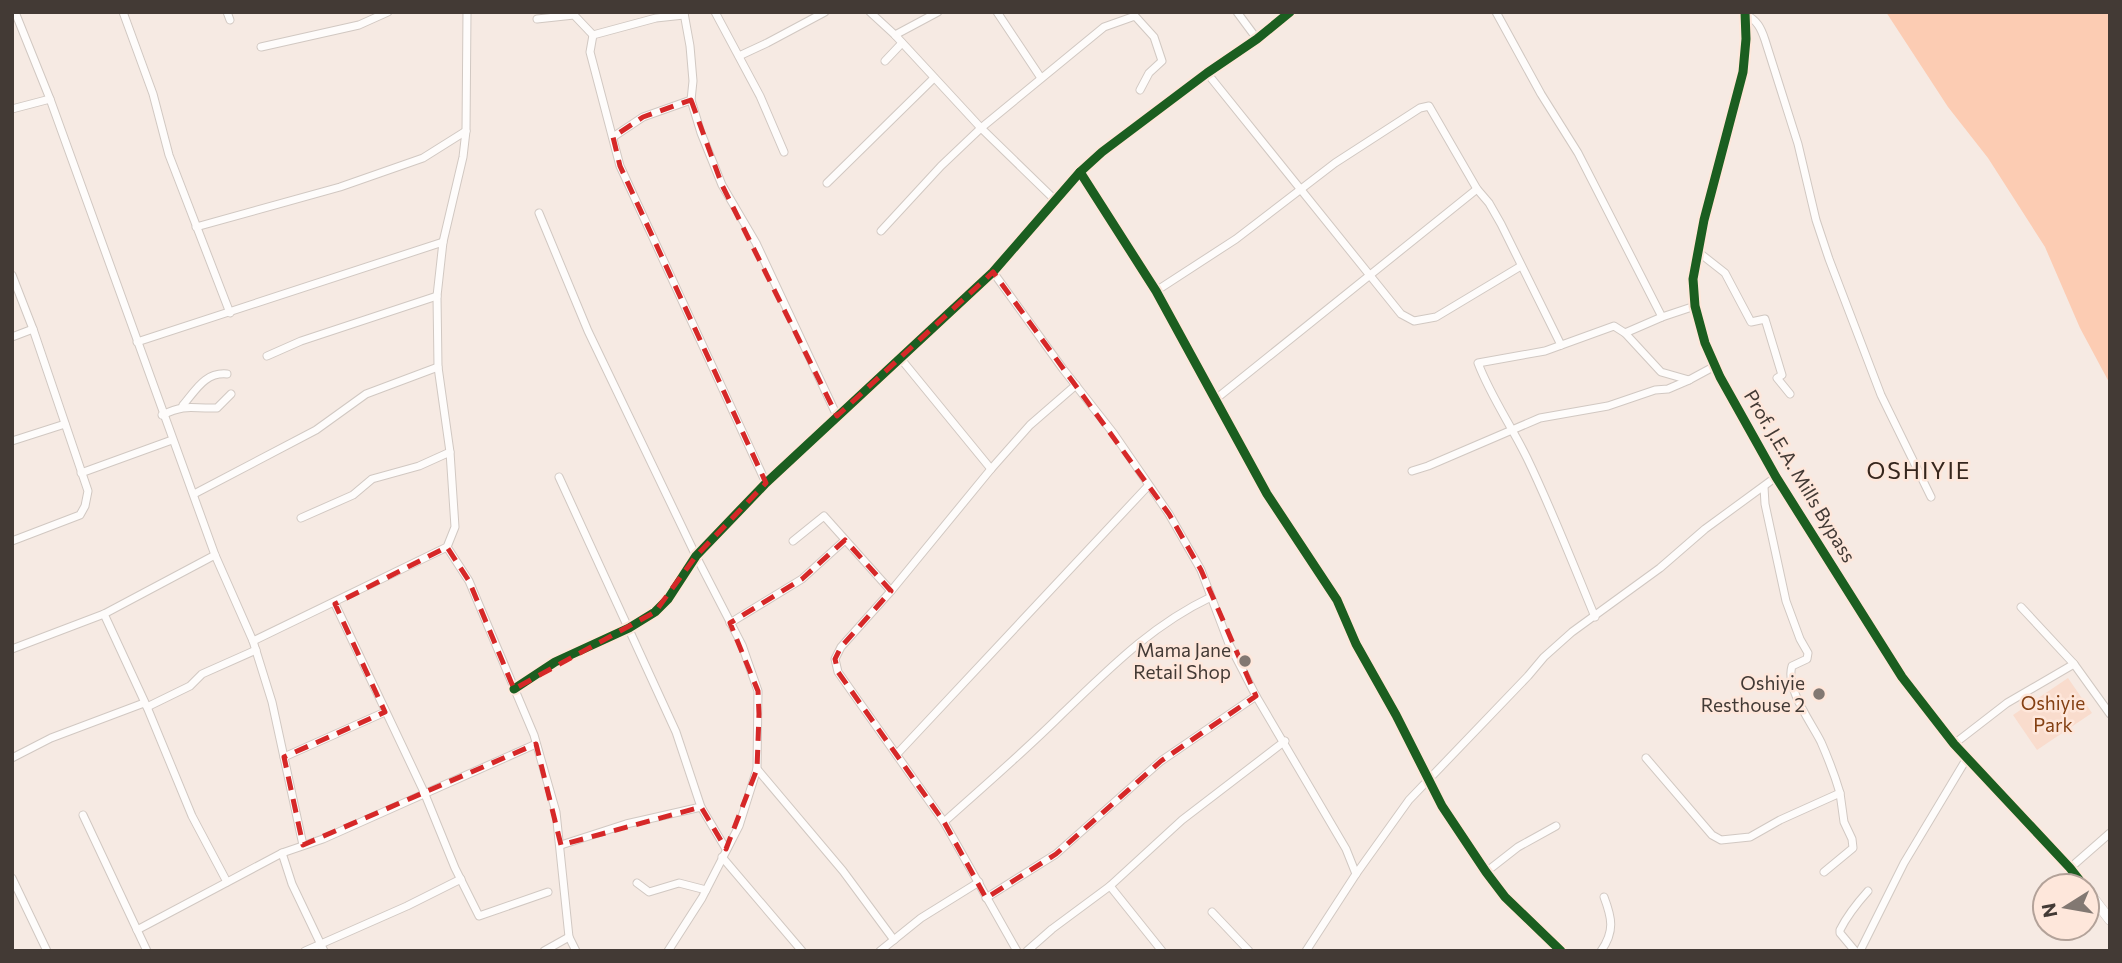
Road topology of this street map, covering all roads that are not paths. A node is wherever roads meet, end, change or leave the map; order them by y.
1 (15, 12) edge
2 (123, 12) edge
3 (388, 12) edge
4 (467, 12) edge
5 (715, 12) edge
6 (825, 12) edge
7 (870, 12) edge
8 (938, 12) edge
9 (998, 12) edge
10 (1237, 12) edge
11 (1290, 12) edge
12 (1496, 12) edge
13 (684, 14) edge
14 (1746, 14) edge
15 (537, 19) dead end
16 (593, 35) junction
17 (895, 35) junction
18 (1257, 39) junction
19 (902, 43) junction
20 (261, 47) dead end
21 (739, 56) junction
22 (885, 61) dead end
23 (1207, 73) junction
24 (934, 78) junction
25 (1041, 78) junction
26 (1140, 90) dead end
27 (50, 99) junction
28 (691, 100) junction
29 (12, 109) edge
30 (981, 128) junction
31 (466, 131) junction
32 (613, 137) junction
33 (784, 152) dead end
34 (1080, 172) junction
35 (827, 183) dead end
36 (1477, 189) junction
37 (1301, 190) junction
38 (1054, 198) junction
39 (539, 213) dead end
40 (196, 227) junction
41 (881, 231) dead end
42 (443, 242) junction
43 (1697, 251) junction
44 (1521, 267) junction
45 (993, 272) junction
46 (12, 275) edge
47 (1369, 275) junction
48 (1156, 291) junction
49 (437, 296) junction
50 (1695, 306) junction
51 (230, 313) junction
52 (1662, 317) junction
53 (33, 329) junction
54 (1625, 334) junction
55 (12, 337) edge
56 (138, 342) junction
57 (1560, 345) junction
58 (267, 356) dead end
59 (901, 359) junction
60 (1715, 366) junction
61 (438, 367) junction
62 (227, 373) dead end
63 (1689, 380) junction
64 (1076, 385) junction
65 (231, 394) dead end
66 (1790, 394) dead end
67 (1217, 398) junction
68 (183, 405) junction
69 (162, 415) junction
70 (837, 416) junction
71 (65, 424) junction
72 (1513, 429) junction
73 (172, 440) junction
74 (12, 441) edge
75 (450, 452) junction
76 (991, 469) junction
77 (1412, 471) dead end
78 (81, 474) junction
79 (559, 477) dead end
80 (1776, 477) junction
81 (766, 483) junction
82 (1148, 485) junction
83 (1764, 487) junction
84 (194, 494) junction
85 (1931, 497) dead end
86 (301, 518) dead end
87 (845, 540) junction
88 (12, 541) edge
89 (793, 541) dead end
90 (447, 547) junction
91 (215, 555) junction
92 (695, 556) junction
93 (891, 591) junction
94 (1211, 597) junction
95 (335, 604) junction
96 (2021, 607) dead end
97 (104, 614) junction
98 (1595, 617) junction
99 (730, 623) junction
100 (629, 628) junction
101 (253, 641) junction
102 (12, 649) edge
103 (256, 650) junction
104 (2074, 664) junction
105 (514, 689) junction
106 (1256, 696) junction
107 (146, 705) junction
108 (385, 712) junction
109 (2110, 714) edge
110 (1285, 741) junction
111 (536, 744) junction
112 (1954, 744) junction
113 (897, 754) junction
114 (285, 757) junction
115 (12, 758) edge
116 (1646, 758) dead end
117 (1967, 758) junction
118 (757, 769) junction
119 (1429, 782) junction
120 (424, 792) junction
121 (1840, 793) junction
122 (701, 807) junction
123 (83, 815) dead end
124 (944, 822) junction
125 (1556, 825) dead end
126 (2110, 833) edge
127 (303, 845) junction
128 (561, 845) junction
129 (726, 849) junction
130 (282, 853) junction
131 (722, 857) junction
132 (2070, 868) junction
133 (1486, 872) junction
134 (1824, 872) dead end
135 (2073, 872) edge
136 (1356, 874) junction
137 (12, 878) edge
138 (461, 879) junction
139 (979, 881) junction
140 (227, 882) junction
141 (638, 883) dead end
142 (1110, 886) junction
143 (706, 890) junction
144 (1868, 891) dead end
145 (548, 892) dead end
146 (1604, 897) dead end
147 (986, 898) junction
148 (1212, 912) dead end
149 (137, 930) junction
150 (569, 937) junction
151 (894, 940) junction
152 (322, 947) edge
153 (1558, 948) edge
154 (47, 951) edge
155 (148, 951) edge
156 (305, 951) edge
157 (544, 951) edge
158 (576, 951) edge
159 (668, 951) edge
160 (802, 951) edge
161 (880, 951) edge
162 (1017, 951) edge
163 (1027, 951) edge
164 (1161, 951) edge
165 (1249, 951) edge
166 (1306, 951) edge
167 (1547, 951) edge
168 (1601, 951) edge
169 (1858, 951) edge

1 - 27 street
2 - 40 street
3 - 20 street
4 - 31 street
5 - 21 street
6 - 21 street
7 - 17 street
8 - 17 street
9 - 25 street
10 - 18 street
11 - 18 street
12 - 52 street
13 - 16 street
13 - 28 street
14 - 43 street, Prof. J.E.A. Mills Bypass
14 - 85 street
15 - 16 street
16 - 32 street
17 - 19 street
18 - 23 street
19 - 22 street
19 - 24 street
21 - 33 street
23 - 34 street
23 - 37 street
24 - 30 street
24 - 35 street
25 - 26 street
25 - 30 street
27 - 29 street
27 - 56 street
28 - 32 street
28 - 70 street
30 - 38 street
30 - 41 street
31 - 40 street
31 - 42 street
32 - 81 street
34 - 38 street
34 - 48 street
36 - 37 street
36 - 44 street
36 - 47 street
37 - 47 street
37 - 48 street
38 - 45 street
39 - 92 street
40 - 51 street
42 - 49 street
42 - 51 street
43 - 50 street, Prof. J.E.A. Mills Bypass
43 - 66 street
44 - 47 street
44 - 57 street
45 - 59 street
45 - 64 street
46 - 53 street
47 - 67 street
48 - 67 street
49 - 58 street
49 - 61 street
50 - 52 street
50 - 60 street, Prof. J.E.A. Mills Bypass
51 - 56 street
52 - 54 street
53 - 55 street
53 - 71 street
54 - 57 street
54 - 63 street
56 - 69 street
57 - 72 street
59 - 70 street
59 - 76 street
60 - 63 street
60 - 80 street, Prof. J.E.A. Mills Bypass
61 - 75 street
61 - 84 street
62 - 68 street
63 - 72 street
64 - 76 street
64 - 82 street
65 - 68 street
67 - 119 street
68 - 69 street
69 - 73 street
70 - 81 street
71 - 74 street
71 - 78 street
72 - 77 street
72 - 98 street
73 - 78 street
73 - 84 street
75 - 86 street
75 - 90 street
76 - 93 street
78 - 88 street
79 - 100 street
80 - 83 street
80 - 112 street, Prof. J.E.A. Mills Bypass
81 - 92 street
82 - 94 street
82 - 113 street
83 - 98 street
83 - 121 street
84 - 91 street
87 - 89 street
87 - 93 street
87 - 99 street
90 - 95 street
90 - 105 street
91 - 97 street
91 - 101 street
92 - 99 street
92 - 100 street
93 - 113 street
94 - 106 street
94 - 124 street
95 - 101 street
95 - 108 street
96 - 104 street
97 - 102 street
97 - 107 street
98 - 119 street
99 - 118 street
100 - 105 street
100 - 122 street
101 - 103 street
103 - 107 street
103 - 114 street
104 - 109 street
104 - 112 street
105 - 111 street
106 - 110 street
106 - 147 street
107 - 115 street
107 - 140 street
108 - 114 street
108 - 120 street
110 - 136 street
110 - 142 street
111 - 120 street
111 - 128 street
112 - 117 street, Prof. J.E.A. Mills Bypass
113 - 124 street
114 - 127 street
116 - 121 street
117 - 132 street, Prof. J.E.A. Mills Bypass
117 - 169 street
118 - 129 street
118 - 151 street
119 - 133 street
119 - 136 street
120 - 127 street
120 - 138 street
121 - 134 street
122 - 128 street
122 - 129 street
123 - 149 street
124 - 139 street
125 - 133 street
126 - 132 street
127 - 130 street
128 - 150 street
129 - 131 street
130 - 140 street
130 - 152 street
131 - 143 street
131 - 160 street
132 - 135 street, Prof. J.E.A. Mills Bypass
133 - 153 street
136 - 166 street
137 - 154 street
138 - 145 street
138 - 152 street
139 - 147 street
139 - 151 street
140 - 149 street
141 - 143 street
142 - 163 street
142 - 164 street
143 - 159 street
144 - 169 street
146 - 168 street
147 - 162 street
148 - 165 street
149 - 155 street
150 - 157 street
150 - 158 street
151 - 161 street
152 - 156 street
153 - 167 street

